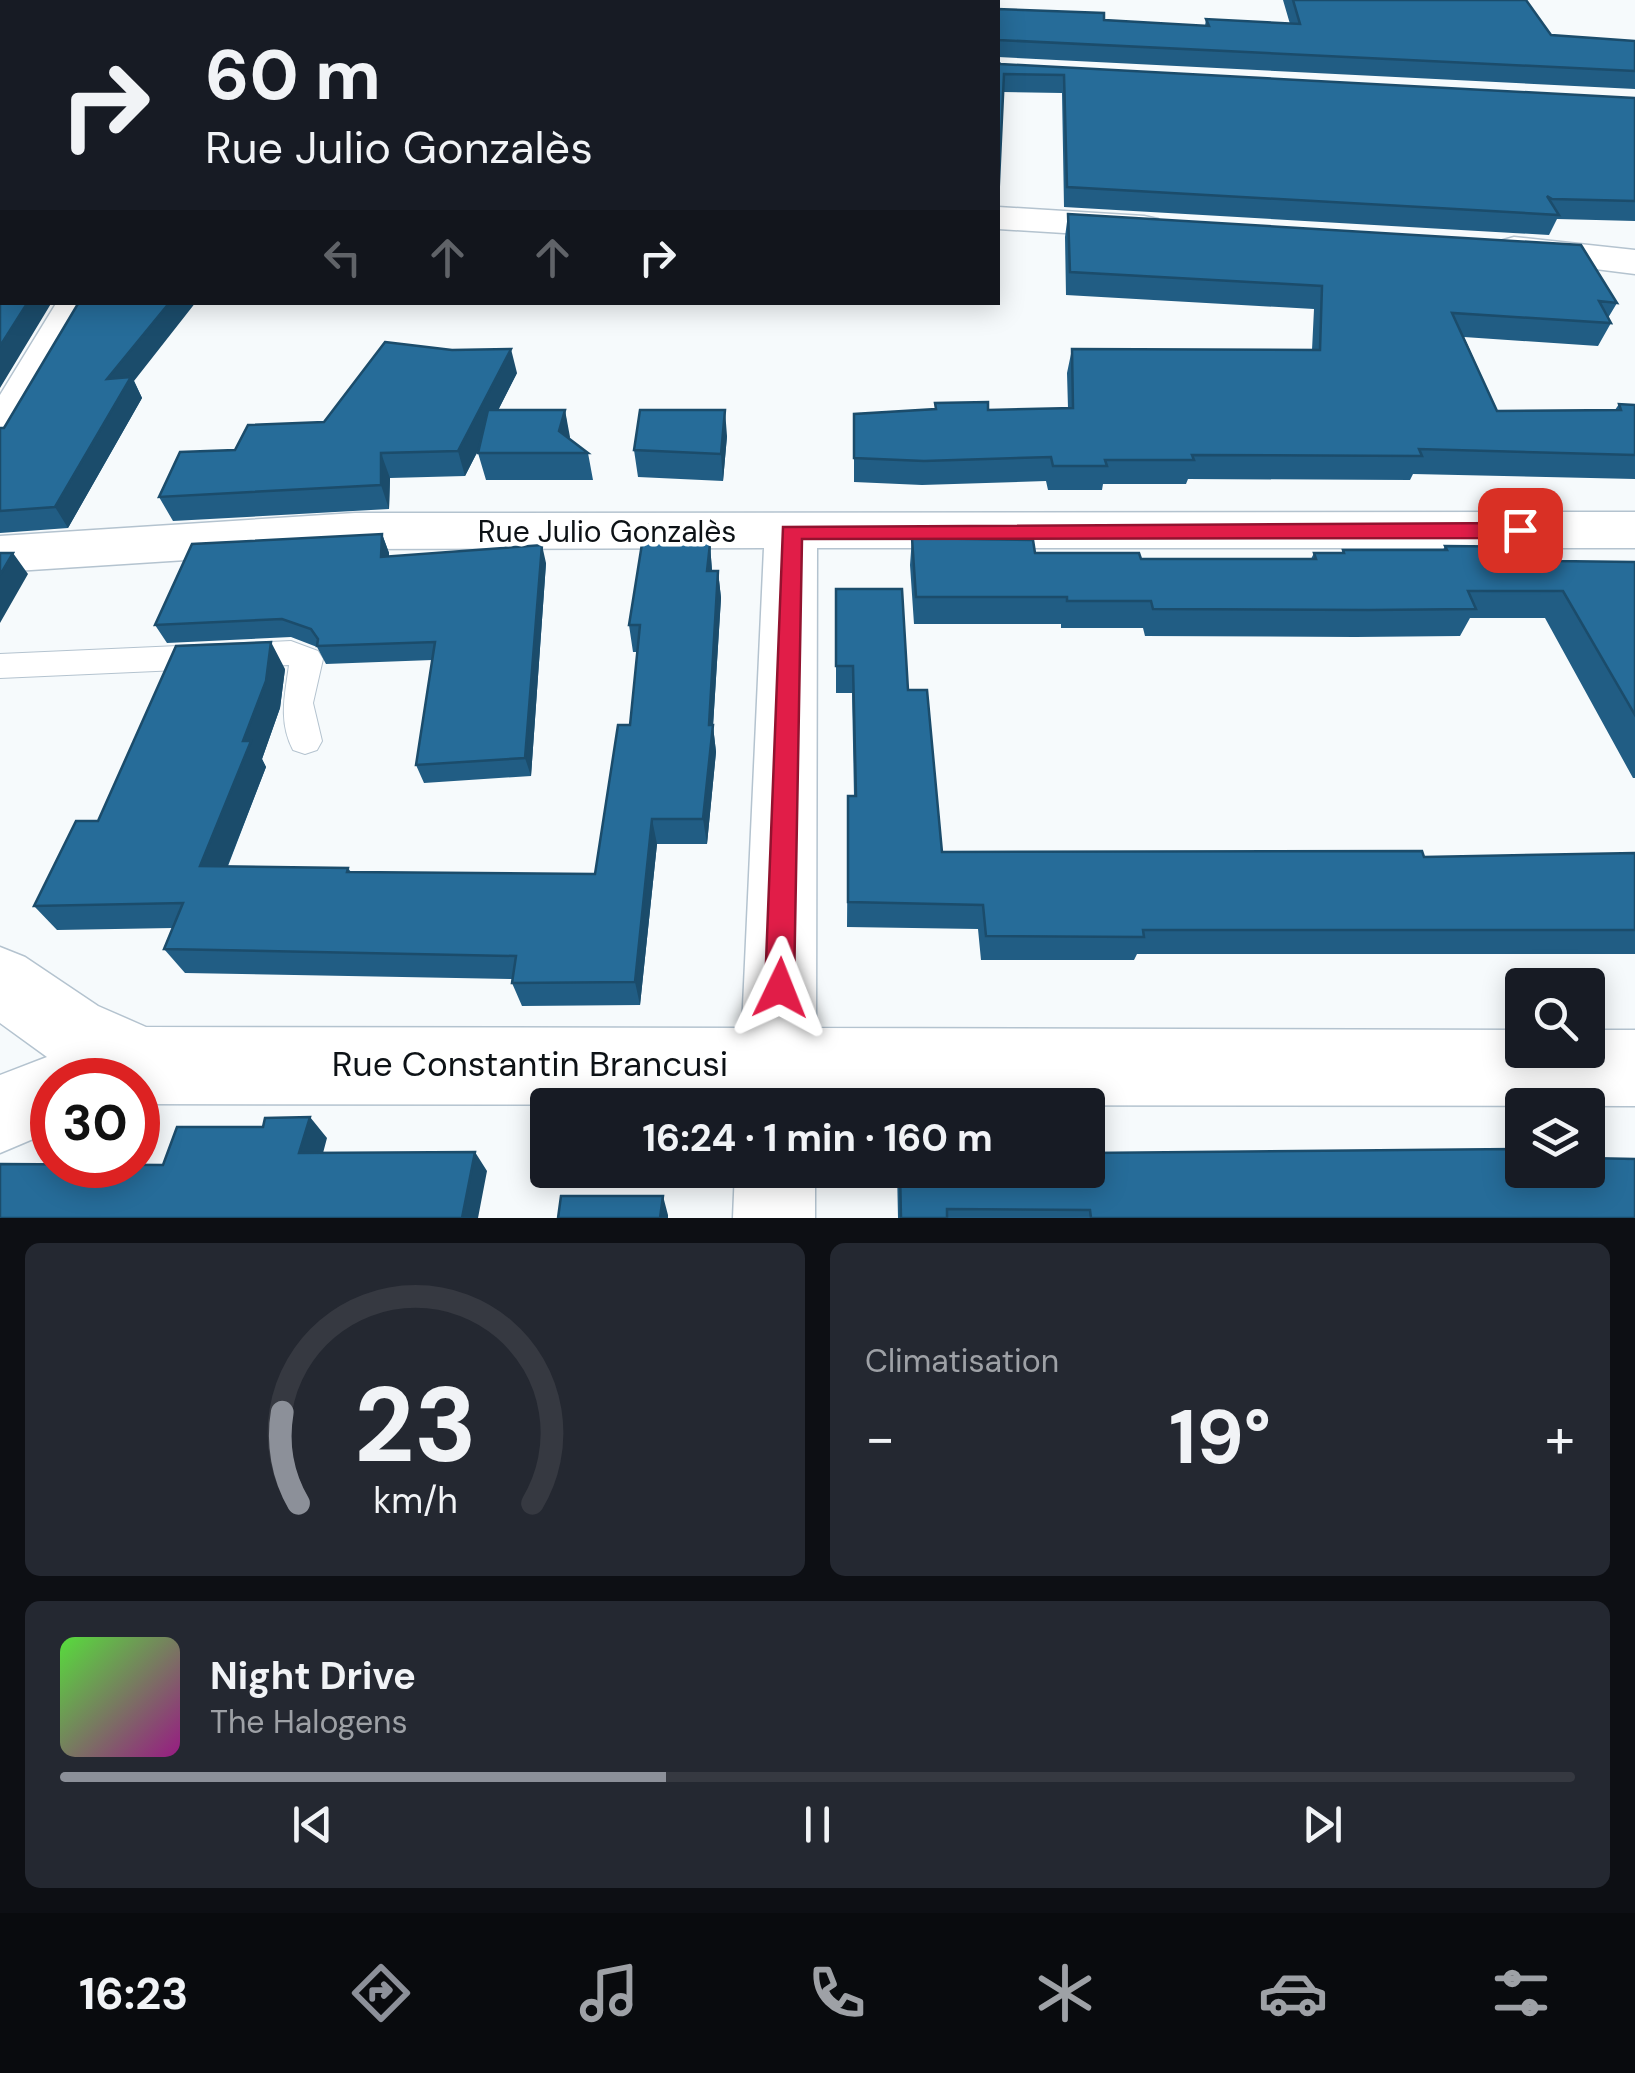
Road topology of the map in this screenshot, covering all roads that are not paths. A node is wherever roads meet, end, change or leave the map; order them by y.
1 (1000, 218) edge
2 (1176, 229) edge
3 (1475, 246) edge
4 (1635, 262) edge
5 (76, 305) edge
6 (0, 434) edge
7 (1635, 530) edge
8 (791, 532) junction
9 (0, 554) edge
10 (0, 666) edge
11 (305, 741) dead end
12 (0, 981) edge
13 (103, 1058) edge
14 (1635, 1068) edge
15 (160, 1073) edge
16 (777, 1085) edge
17 (30, 1102) edge
18 (0, 1114) edge
19 (775, 1188) edge
20 (774, 1218) edge

1 - 2 street
3 - 4 street
5 - 6 street
7 - 8 street, Rue Julio Gonzalès
8 - 9 street, Rue Julio Gonzalès
8 - 16 street
10 - 11 lane
12 - 13 street, Rue Constantin Brancusi
14 - 16 street, Rue Constantin Brancusi
15 - 16 street, Rue Constantin Brancusi
17 - 18 street
19 - 20 street

